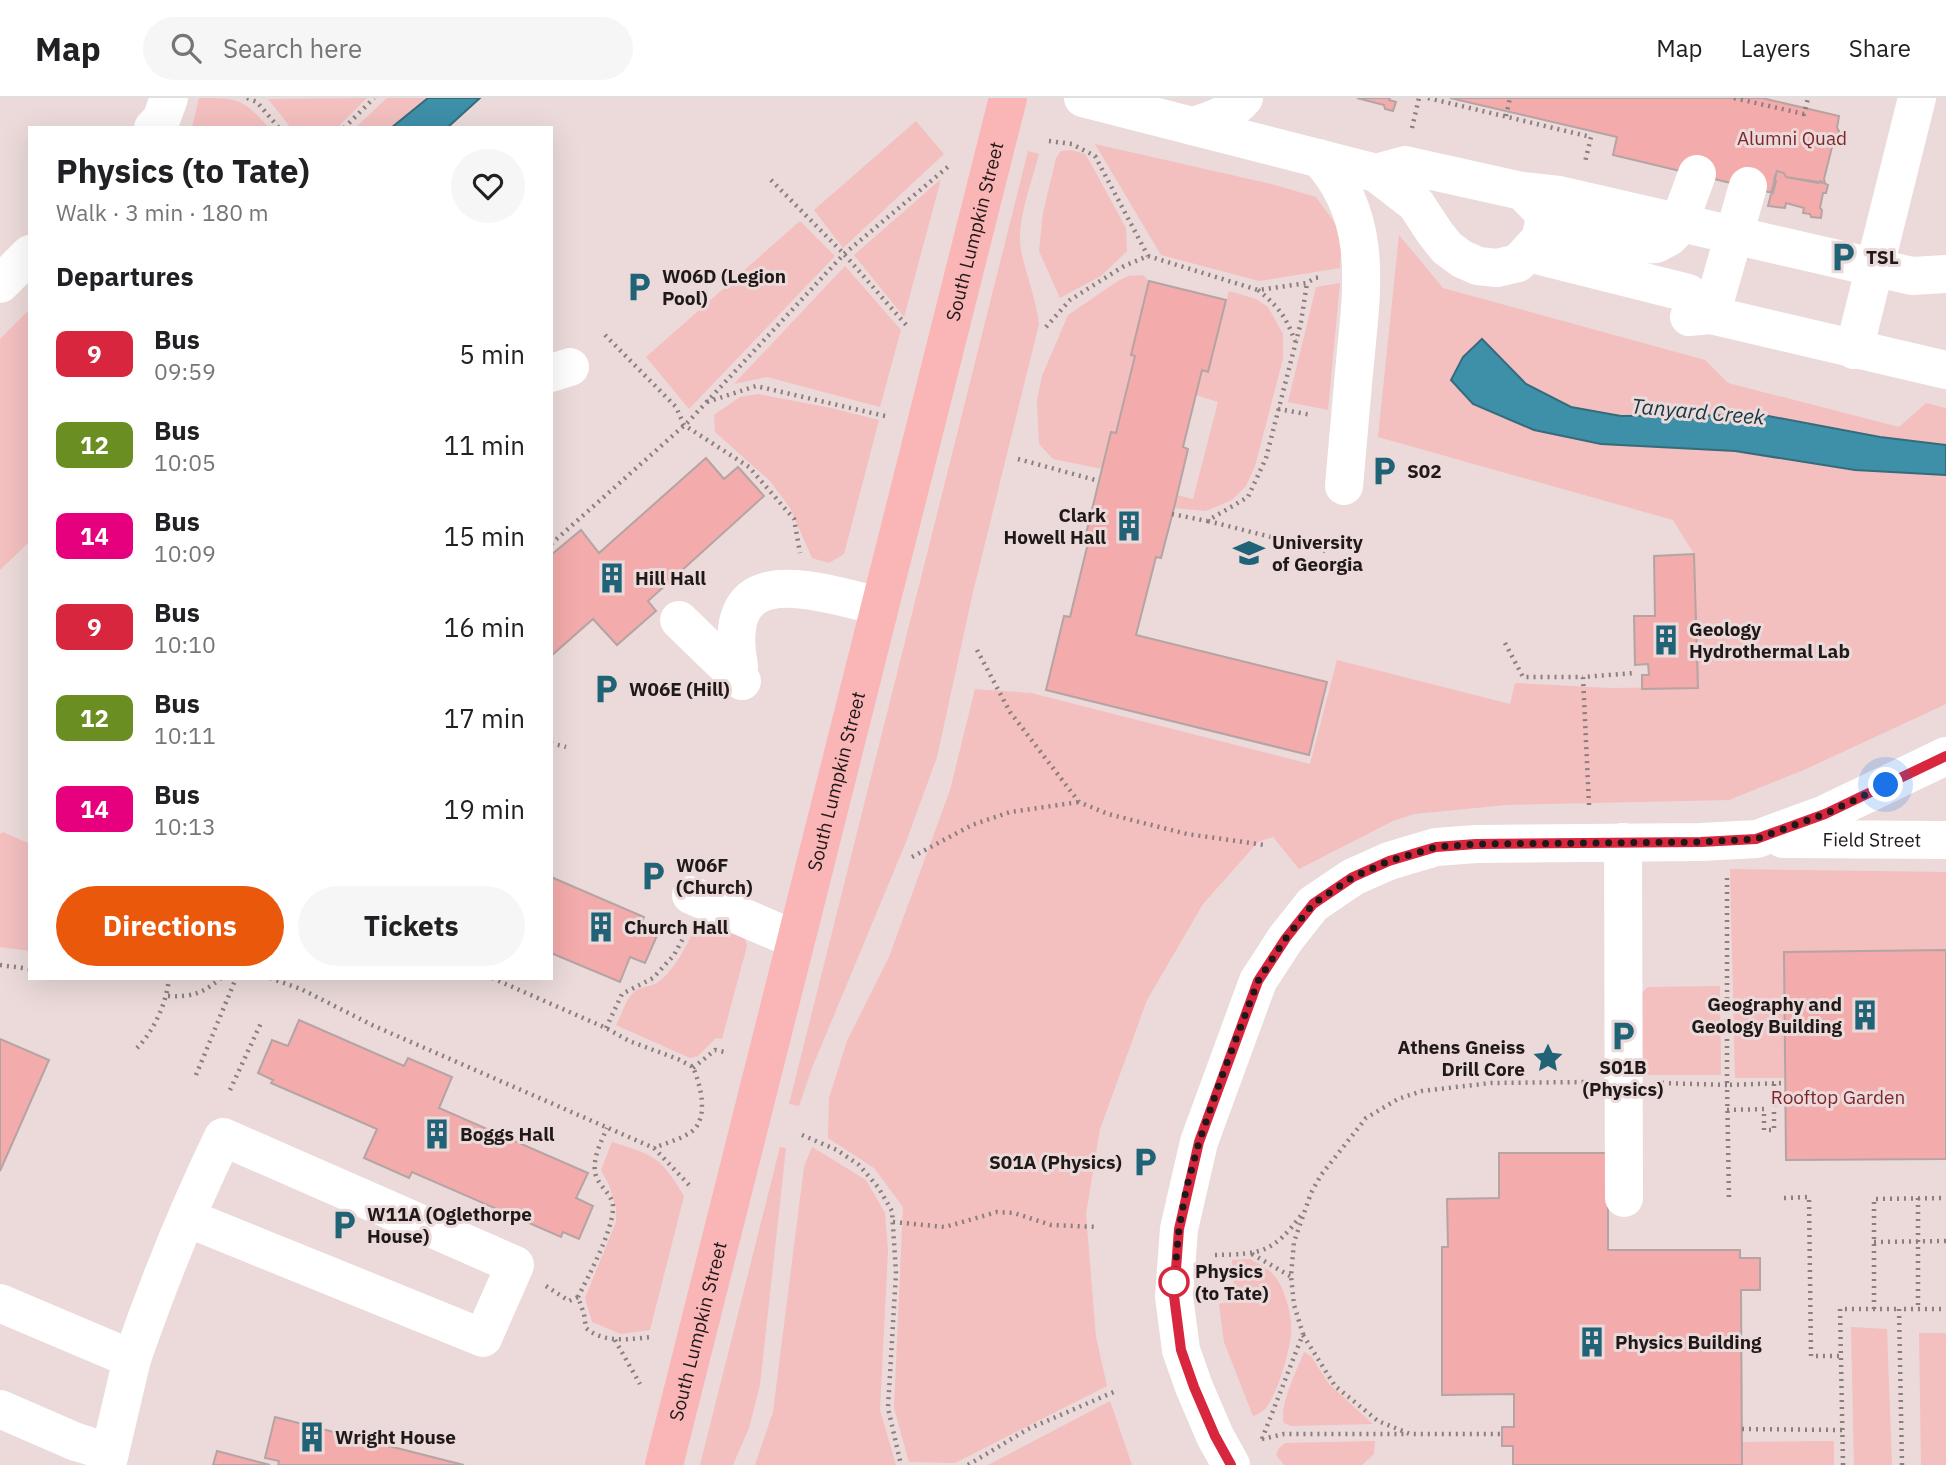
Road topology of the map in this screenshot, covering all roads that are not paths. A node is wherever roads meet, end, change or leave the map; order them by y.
1 (169, 98) edge
2 (1008, 98) edge
3 (1083, 98) edge
4 (1244, 98) edge
5 (1917, 98) edge
6 (155, 126) edge
7 (1193, 126) junction
8 (1319, 158) junction
9 (1376, 173) junction
10 (1696, 174) dead end
11 (1748, 186) dead end
12 (1522, 191) junction
13 (1680, 222) junction
14 (1733, 234) junction
15 (1523, 248) junction
16 (28, 256) edge
17 (1874, 268) junction
18 (1363, 272) junction
19 (1946, 274) edge
20 (0, 284) edge
21 (1711, 315) junction
22 (1854, 350) junction
23 (1946, 370) edge
24 (1344, 486) dead end
25 (880, 606) junction
26 (679, 620) dead end
27 (1946, 756) edge
28 (1756, 839) junction
29 (1946, 840) edge
30 (1623, 842) junction
31 (691, 895) dead end
32 (796, 940) junction
33 (1624, 1198) dead end
34 (187, 1219) junction
35 (0, 1303) edge
36 (132, 1359) junction
37 (0, 1409) edge
38 (108, 1458) edge
39 (664, 1465) edge
40 (1231, 1465) edge

1 - 6 street
2 - 25 main road, South Lumpkin Street
3 - 7 street
4 - 7 street
5 - 17 street
7 - 8 street
8 - 9 street
8 - 18 street
9 - 12 street
9 - 15 street
9 - 18 street
10 - 13 street
11 - 14 street
12 - 13 street
12 - 15 street
13 - 14 street
13 - 15 street
14 - 17 street
14 - 21 street
15 - 21 street
16 - 20 street
17 - 19 street
17 - 22 street
18 - 24 street
21 - 22 street
22 - 23 street
25 - 26 street
25 - 32 main road, South Lumpkin Street
27 - 28 street
28 - 29 street, Field Street
28 - 30 street, Field Street
30 - 33 street
30 - 40 street, Field Street
31 - 32 street
32 - 39 main road, South Lumpkin Street
34 - 34 street
34 - 36 street
35 - 36 street
36 - 38 street
37 - 38 street

